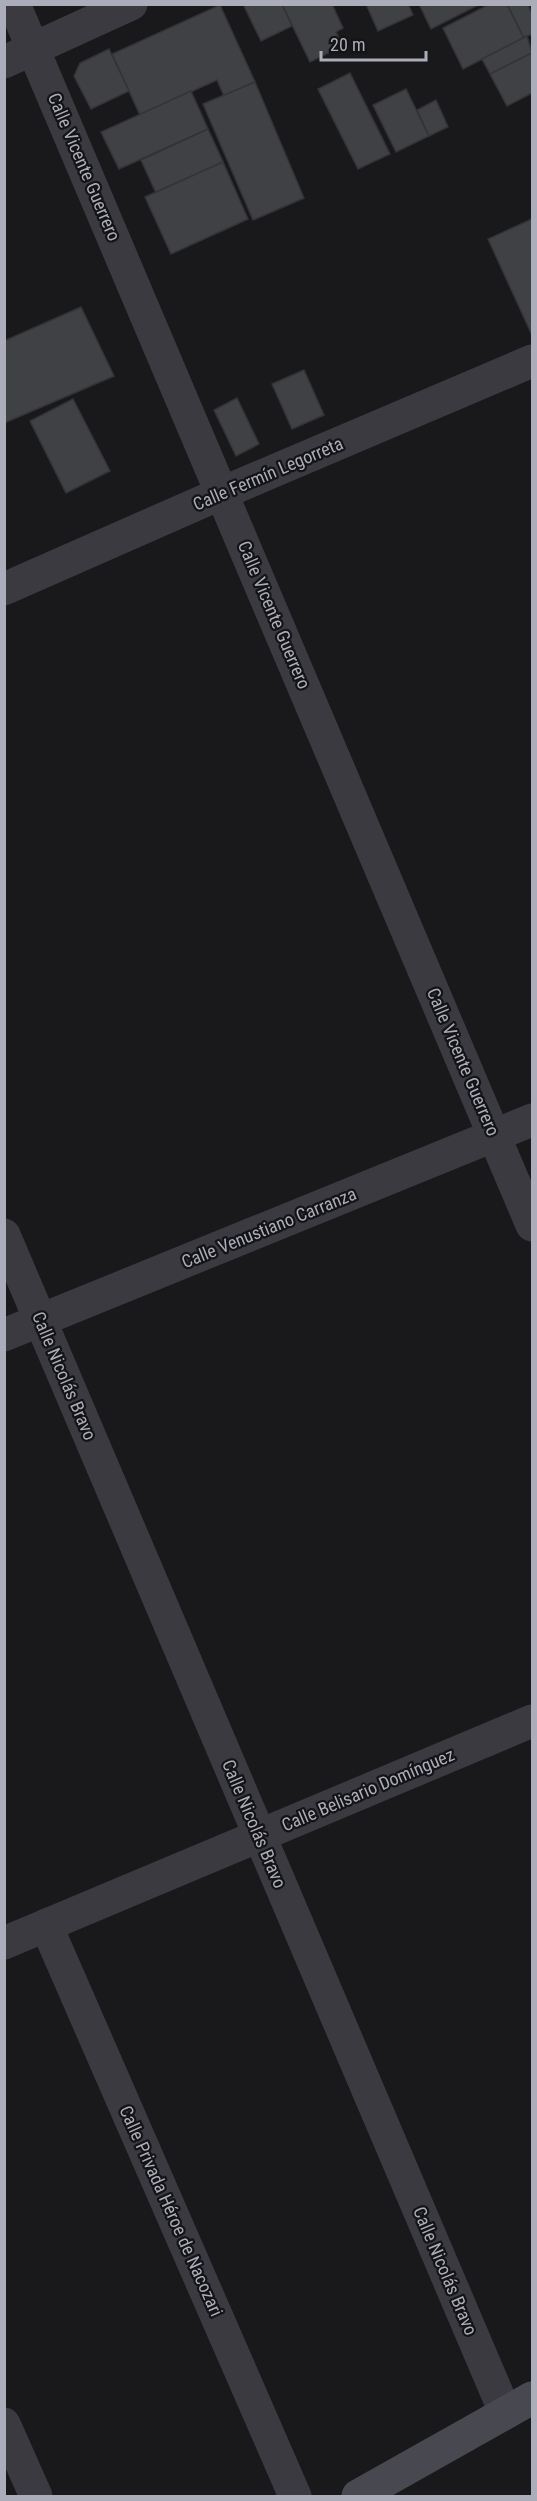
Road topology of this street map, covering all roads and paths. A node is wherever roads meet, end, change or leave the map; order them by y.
1 (14, 4) edge
2 (131, 4) edge
3 (19, 56) edge
4 (532, 361) edge
5 (222, 493) junction
6 (4, 589) edge
7 (532, 1120) edge
8 (494, 1137) junction
9 (532, 1225) edge
10 (4, 1235) edge
11 (40, 1320) junction
12 (4, 1335) edge
13 (532, 1720) edge
14 (259, 1836) junction
15 (46, 1925) junction
16 (4, 1943) edge
17 (519, 2405) edge
18 (4, 2424) edge
19 (36, 2496) edge
20 (295, 2496) edge
21 (358, 2496) edge

1 - 3 street, Calle Vicente Guerrero
2 - 3 street
3 - 5 street, Calle Vicente Guerrero
4 - 5 street, Calle Fermín Legorreta
5 - 6 street, Calle Fermín Legorreta
5 - 8 street, Calle Vicente Guerrero
7 - 8 street, Calle Venustiano Carranza
8 - 9 street, Calle Vicente Guerrero
8 - 11 street, Calle Venustiano Carranza
10 - 11 street, Calle Nicolás Bravo
11 - 12 street, Calle Venustiano Carranza
11 - 14 street, Calle Nicolás Bravo
13 - 14 street, Calle Belisario Domínguez
14 - 15 street, Calle Belisario Domínguez
14 - 17 street, Calle Nicolás Bravo
15 - 16 street, Calle Belisario Domínguez
15 - 20 street, Calle Privada Héroe de Nacozari
17 - 21 main road
18 - 19 street

